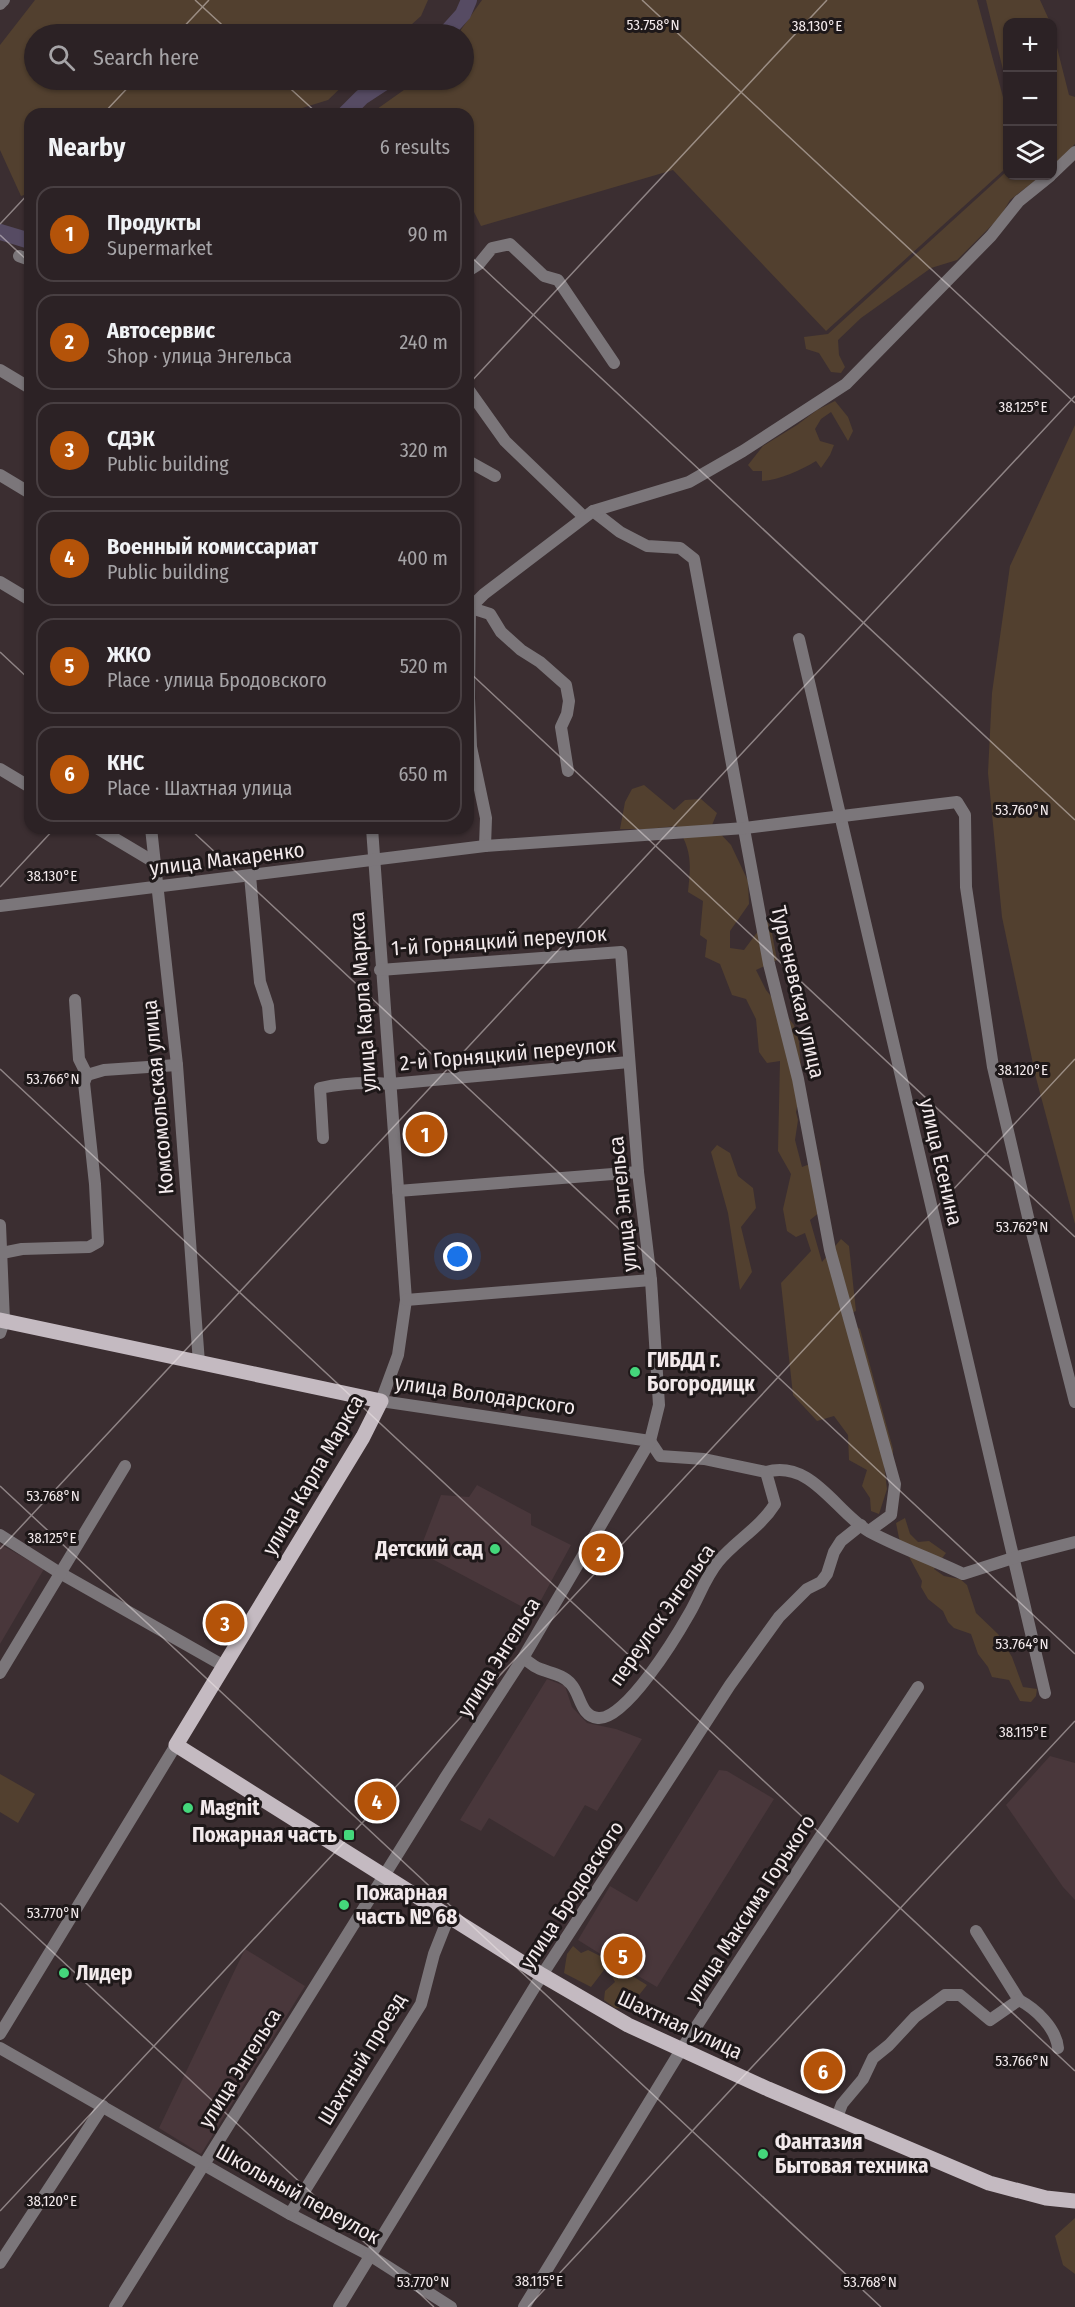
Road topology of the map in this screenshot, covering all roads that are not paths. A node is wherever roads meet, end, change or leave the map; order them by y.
1 (4, 0) edge
2 (0, 4) edge
3 (1075, 152) edge
4 (1057, 169) edge
5 (1045, 180) edge
6 (474, 268) edge
7 (614, 363) dead end
8 (0, 370) edge
9 (24, 384) edge
10 (474, 397) edge
11 (474, 464) edge
12 (0, 475) edge
13 (495, 476) dead end
14 (24, 489) edge
15 (589, 514) junction
16 (0, 582) edge
17 (24, 596) edge
18 (474, 603) edge
19 (474, 610) edge
20 (799, 639) dead end
21 (474, 761) edge
22 (0, 769) edge
23 (568, 771) dead end
24 (24, 783) edge
25 (840, 816) junction
26 (745, 828) junction
27 (107, 834) edge
28 (151, 834) edge
29 (372, 834) edge
30 (486, 846) junction
31 (373, 861) junction
32 (153, 862) junction
33 (250, 876) junction
34 (158, 887) junction
35 (0, 906) edge
36 (621, 952) joint
37 (380, 970) junction
38 (75, 1000) dead end
39 (270, 1028) dead end
40 (629, 1062) junction
41 (177, 1065) junction
42 (87, 1075) junction
43 (390, 1084) junction
44 (323, 1138) dead end
45 (638, 1172) junction
46 (398, 1191) junction
47 (0, 1225) edge
48 (2, 1253) junction
49 (651, 1280) junction
50 (406, 1300) junction
51 (1, 1325) edge
52 (199, 1363) junction
53 (381, 1401) junction
54 (1075, 1402) edge
55 (650, 1441) junction
56 (125, 1466) dead end
57 (766, 1472) junction
58 (865, 1528) junction
59 (0, 1535) edge
60 (1075, 1542) edge
61 (1013, 1558) junction
62 (60, 1573) junction
63 (523, 1658) junction
64 (224, 1666) junction
65 (0, 1673) edge
66 (918, 1687) dead end
67 (1045, 1693) dead end
68 (176, 1745) junction
69 (386, 1876) junction
70 (449, 1916) junction
71 (976, 1931) dead end
72 (542, 1975) junction
73 (1019, 2000) junction
74 (0, 2034) edge
75 (0, 2048) edge
76 (1058, 2048) dead end
77 (681, 2050) junction
78 (103, 2106) junction
79 (837, 2117) junction
80 (203, 2164) junction
81 (1075, 2201) edge
82 (290, 2214) junction
83 (370, 2256) junction
84 (0, 2263) edge
85 (115, 2307) edge
86 (339, 2307) edge
87 (451, 2307) edge
88 (524, 2307) edge

1 - 2 street
3 - 4 street
5 - 15 street
6 - 7 street
8 - 9 street
10 - 15 street, Тургеневская улица
11 - 13 street
12 - 14 street
15 - 18 street
15 - 26 street, Тургеневская улица
16 - 17 street
19 - 23 street
20 - 25 street, улица Есенина
21 - 30 street
22 - 24 street
25 - 26 street, улица Макаренко
25 - 54 street, улица Макаренко
25 - 61 street, улица Есенина
26 - 30 street, улица Макаренко
26 - 58 street, Тургеневская улица
27 - 32 street
28 - 32 street, Комсомольская улица
29 - 31 street, улица Карла Маркса
30 - 31 street, улица Макаренко
31 - 33 street, улица Макаренко
31 - 37 street, улица Карла Маркса
32 - 34 street, Комсомольская улица
33 - 34 street, улица Макаренко
33 - 39 street
34 - 35 street, улица Макаренко
34 - 41 street, Комсомольская улица
36 - 37 street, 1-й Горняцкий переулок
36 - 40 street, улица Энгельса
37 - 43 street, улица Карла Маркса
38 - 42 street
40 - 43 street, 2-й Горняцкий переулок
40 - 45 street, улица Энгельса
41 - 42 street
41 - 52 street, Комсомольская улица
42 - 48 street
43 - 44 street, 2-й Горняцкий переулок
43 - 46 street, улица Карла Маркса
45 - 46 street
45 - 49 street, улица Энгельса
46 - 50 street, улица Карла Маркса
47 - 48 street
48 - 51 street
49 - 50 street
49 - 55 street, улица Энгельса
50 - 53 street, улица Карла Маркса
51 - 52 main road, улица Володарского
52 - 53 main road, улица Володарского
53 - 55 street, улица Володарского
53 - 64 main road, улица Карла Маркса
55 - 57 street, улица Володарского
55 - 63 street, улица Энгельса
56 - 62 street
57 - 58 street, улица Володарского
57 - 63 street, переулок Энгельса
58 - 61 street, улица Володарского
58 - 72 street, улица Бродовского
59 - 62 street
60 - 61 street, улица Володарского
61 - 67 street, улица Есенина
62 - 64 street
62 - 65 street
63 - 69 street, улица Энгельса
64 - 68 main road, улица Карла Маркса
66 - 77 street, улица Максима Горького
68 - 69 main road, Шахтная улица
68 - 74 street, улица Карла Маркса
69 - 70 main road, Шахтная улица
69 - 80 street, улица Энгельса
70 - 72 main road, Шахтная улица
70 - 82 street, Шахтный проезд
71 - 73 street
72 - 77 main road, Шахтная улица
72 - 83 street, улица Бродовского
73 - 76 street
73 - 79 street
75 - 78 street, Школьный переулок
77 - 79 main road, Шахтная улица
77 - 88 street, улица Максима Горького
78 - 80 street, Школьный переулок
78 - 84 street
79 - 81 main road, Шахтная улица
80 - 82 street, Школьный переулок
80 - 85 street, улица Энгельса
82 - 83 street, Школьный переулок
83 - 86 street, улица Бродовского
83 - 87 street, Школьный переулок

